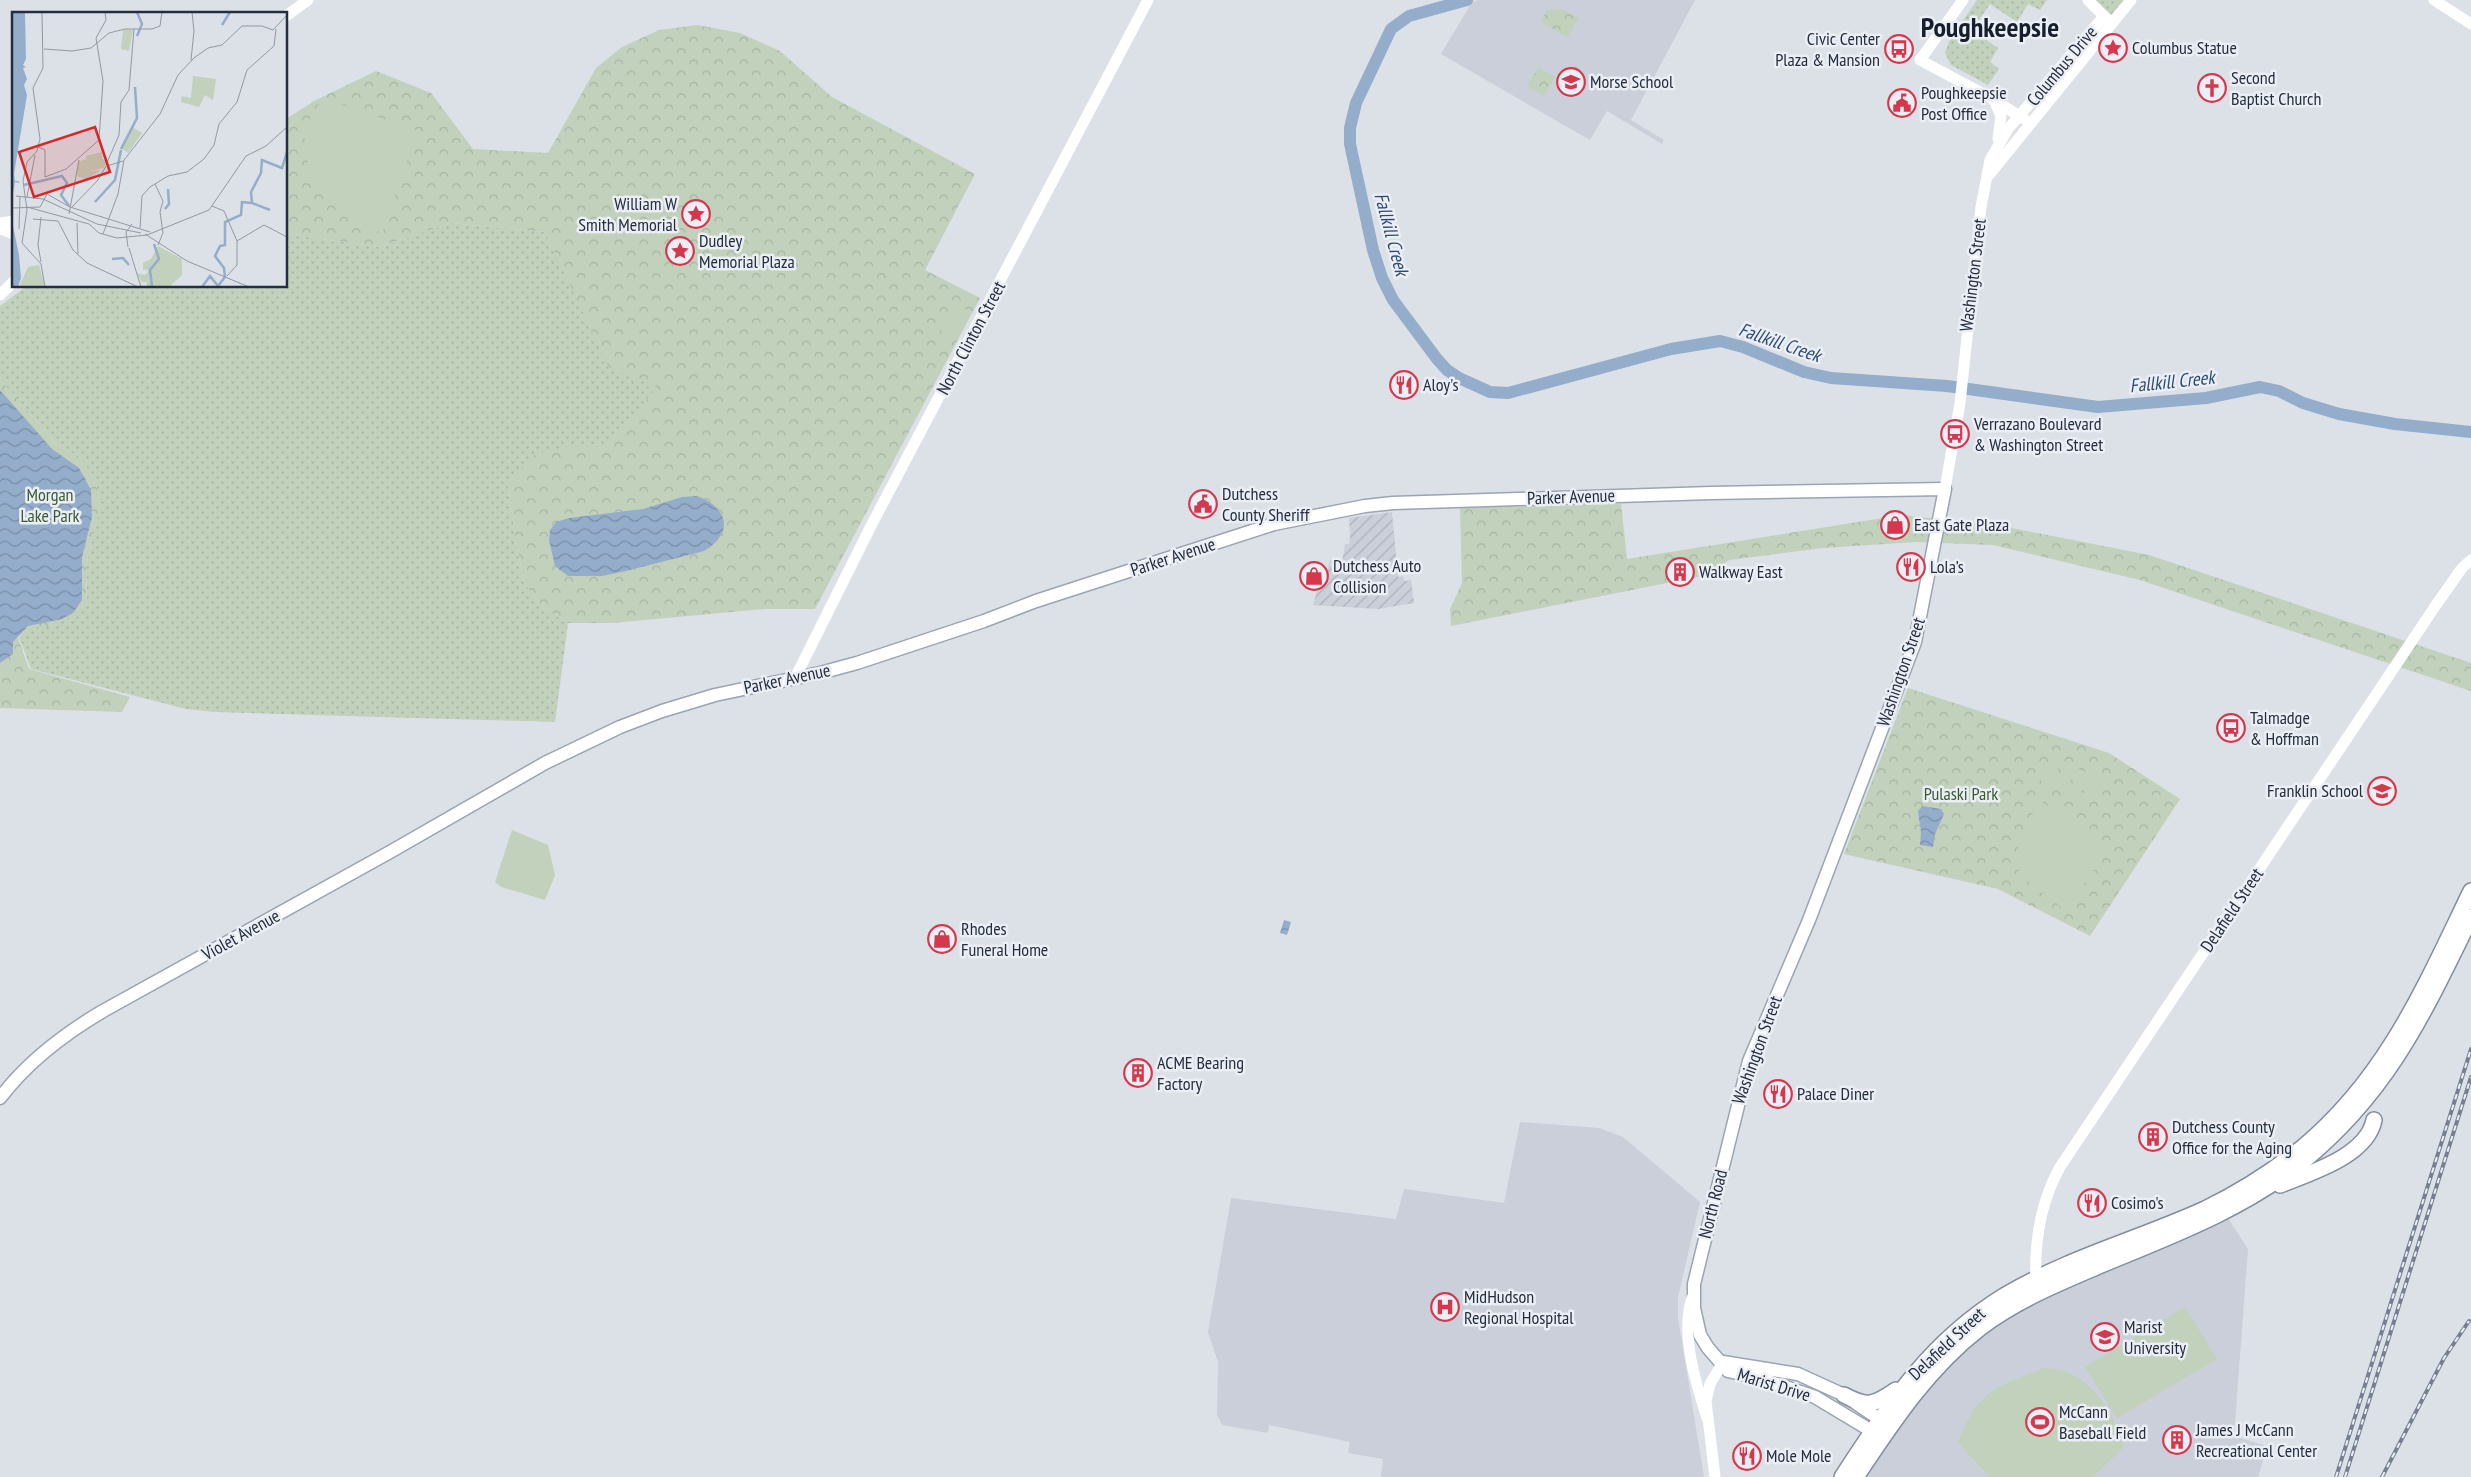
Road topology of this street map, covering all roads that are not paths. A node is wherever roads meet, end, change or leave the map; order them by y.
1 (308, 0) edge
2 (1148, 0) edge
3 (1963, 0) edge
4 (2088, 0) edge
5 (2131, 0) edge
6 (2434, 0) edge
7 (288, 15) edge
8 (2107, 20) junction
9 (2471, 24) edge
10 (1994, 100) junction
11 (2019, 116) junction
12 (2029, 123) junction
13 (1993, 151) junction
14 (1988, 176) junction
15 (0, 229) edge
16 (12, 233) edge
17 (12, 283) edge
18 (0, 294) edge
19 (1945, 489) junction
20 (2471, 560) edge
21 (795, 678) junction
22 (496, 790) joint
23 (2471, 891) edge
24 (2471, 917) edge
25 (0, 1098) edge
26 (1734, 1116) joint
27 (2374, 1120) dead end
28 (2253, 1196) junction
29 (2036, 1279) junction
30 (1694, 1292) junction
31 (2032, 1296) junction
32 (1723, 1362) junction
33 (1905, 1383) junction
34 (1844, 1395) junction
35 (1708, 1418) junction
36 (1881, 1428) junction
37 (1715, 1477) edge
38 (1842, 1477) edge
39 (1856, 1477) edge

1 - 7 street
2 - 21 street, North Clinton Street
3 - 10 street
4 - 8 street
5 - 8 street, Columbus Drive
6 - 9 street
8 - 11 street, Columbus Drive
8 - 12 street, Columbus Drive
10 - 11 street
10 - 13 street
11 - 12 street
11 - 13 street, Washington Street
12 - 14 street, Washington Street
13 - 14 street, Washington Street
14 - 19 street, Washington Street
15 - 16 street
17 - 18 street
19 - 21 main road, Parker Avenue
19 - 26 main road, Washington Street
20 - 29 street, Delafield Street
21 - 22 main road, Parker Avenue
22 - 25 main road, Violet Avenue
23 - 29 highway
24 - 28 highway
26 - 30 main road, North Road
27 - 28 highway
28 - 31 highway
29 - 31 street, Delafield Street
29 - 33 highway, Delafield Street
30 - 32 main road, North Road
30 - 35 street, North Road
31 - 36 highway, Delafield Street
32 - 34 main road, Marist Drive
32 - 35 street, North Road
32 - 36 main road, Marist Drive
33 - 34 highway
33 - 36 highway, Delafield Street
34 - 36 main road, Marist Drive
35 - 37 street, North Road
36 - 38 highway, Delafield Street
36 - 39 highway, Delafield Street

